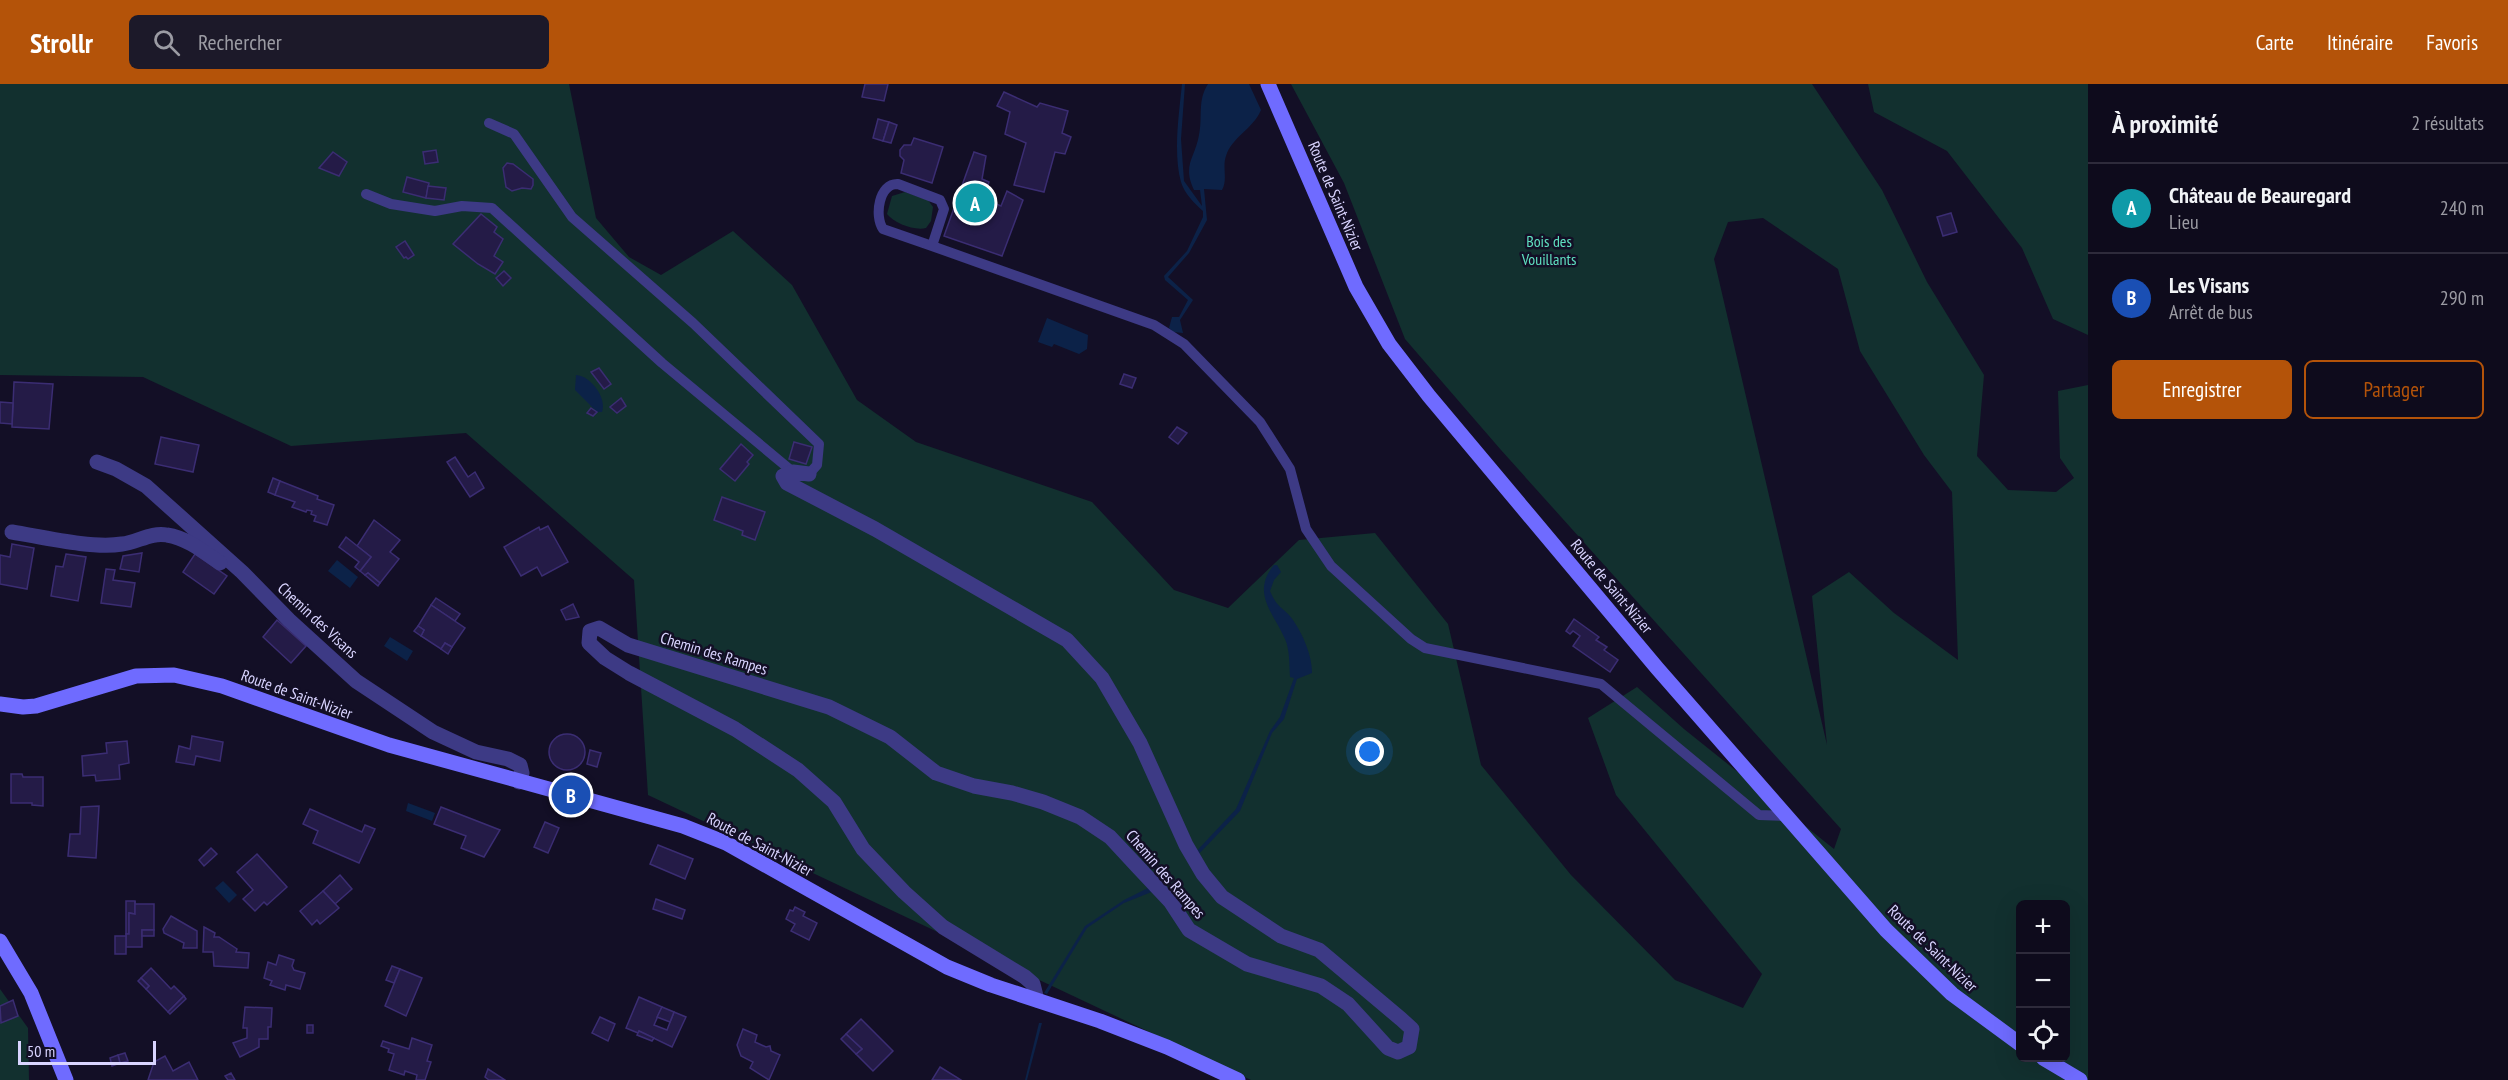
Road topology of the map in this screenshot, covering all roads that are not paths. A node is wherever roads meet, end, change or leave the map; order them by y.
1 (1268, 84) edge
2 (489, 123) dead end
3 (366, 194) dead end
4 (932, 246) junction
5 (97, 462) dead end
6 (793, 472) junction
7 (809, 474) joint
8 (12, 532) dead end
9 (258, 588) junction
10 (0, 704) edge
11 (519, 782) junction
12 (1786, 816) junction
13 (0, 941) edge
14 (1037, 1000) junction
15 (2016, 1041) edge
16 (2050, 1062) edge
17 (64, 1075) edge
18 (1238, 1080) edge
19 (2080, 1080) edge

1 - 12 main road, Route de Saint-Nizier
2 - 7 lane
3 - 6 lane
4 - 4 lane
4 - 12 lane
5 - 9 street, Chemin des Visans
6 - 7 street
6 - 14 street, Chemin des Rampes
8 - 9 street
9 - 11 street, Chemin des Visans
10 - 11 main road, Route de Saint-Nizier
11 - 14 main road, Route de Saint-Nizier
12 - 15 main road, Route de Saint-Nizier
13 - 17 main road
14 - 18 main road, Route de Saint-Nizier
16 - 19 main road

